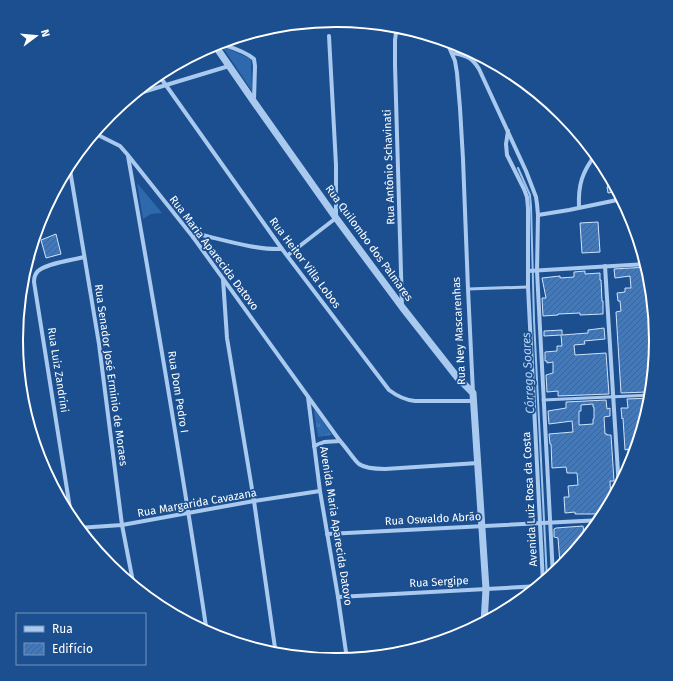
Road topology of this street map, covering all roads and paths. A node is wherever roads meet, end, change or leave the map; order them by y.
1 (396, 33) edge
2 (329, 36) dead end
3 (228, 47) edge
4 (450, 49) edge
5 (218, 50) edge
6 (452, 53) junction
7 (229, 66) junction
8 (162, 80) edge
9 (166, 85) junction
10 (148, 90) edge
11 (254, 102) junction
12 (508, 130) junction
13 (100, 136) edge
14 (127, 154) junction
15 (592, 160) edge
16 (71, 175) edge
17 (617, 200) edge
18 (579, 208) junction
19 (538, 215) junction
20 (336, 218) junction
21 (193, 237) junction
22 (282, 249) junction
23 (288, 256) junction
24 (84, 257) junction
25 (640, 264) edge
26 (605, 266) junction
27 (529, 271) junction
28 (536, 271) junction
29 (223, 278) junction
30 (528, 287) junction
31 (468, 289) junction
32 (402, 307) junction
33 (473, 393) junction
34 (645, 395) edge
35 (308, 396) junction
36 (614, 397) junction
37 (543, 400) junction
38 (474, 401) junction
39 (340, 441) junction
40 (314, 446) junction
41 (478, 463) junction
42 (618, 478) edge
43 (320, 491) junction
44 (254, 501) junction
45 (69, 504) edge
46 (189, 514) junction
47 (593, 521) edge
48 (541, 523) junction
49 (548, 523) junction
50 (122, 525) junction
51 (482, 526) junction
52 (85, 527) edge
53 (327, 534) junction
54 (552, 567) edge
55 (543, 576) edge
56 (132, 578) edge
57 (530, 587) edge
58 (486, 589) junction
59 (338, 597) junction
60 (484, 617) edge
61 (206, 625) edge
62 (275, 648) edge
63 (346, 654) edge

1 - 32 street, Rua Antônio Schavinati
2 - 20 street
3 - 11 street
4 - 6 street, Rua Ney Mascarenhas
5 - 7 street, Rua Quilombo dos Palmares
6 - 12 street
6 - 31 street, Rua Ney Mascarenhas
7 - 9 street
7 - 11 street, Rua Quilombo dos Palmares
8 - 9 street, Rua Heitor Villa Lobos
9 - 10 street
9 - 22 street, Rua Heitor Villa Lobos
11 - 20 street, Rua Quilombo dos Palmares
12 - 19 street
12 - 27 street, Avenida Luiz Rosa da Costa
13 - 14 street, Rua Maria Aparecida Datovo
14 - 21 street, Rua Maria Aparecida Datovo
14 - 46 street, Rua Dom Pedro I
15 - 18 street
16 - 24 street, Rua Senador José Erminio de Moraes
17 - 18 street
18 - 19 street
19 - 28 street
20 - 23 street
20 - 32 street, Rua Quilombo dos Palmares
21 - 22 street
21 - 29 street, Rua Maria Aparecida Datovo
22 - 23 street, Rua Heitor Villa Lobos
23 - 38 street, Rua Heitor Villa Lobos
24 - 45 street, Rua Luiz Zandrini
24 - 50 street, Rua Senador José Erminio de Moraes
25 - 26 street
26 - 28 street
26 - 36 street
27 - 28 street
27 - 30 street, Avenida Luiz Rosa da Costa
28 - 37 street
29 - 35 street, Rua Maria Aparecida Datovo
29 - 44 street
30 - 31 lane
30 - 48 street, Avenida Luiz Rosa da Costa
31 - 33 street, Rua Ney Mascarenhas
32 - 33 street, Rua Quilombo dos Palmares
33 - 38 street, Rua Ney Mascarenhas
34 - 36 lane
35 - 39 street, Rua Maria Aparecida Datovo
35 - 40 street, Avenida Maria Aparecida Datovo
36 - 37 lane
36 - 42 street
37 - 49 street
38 - 41 street, Rua Ney Mascarenhas
39 - 40 street
39 - 41 street, Rua Maria Aparecida Datovo
40 - 43 street, Avenida Maria Aparecida Datovo
41 - 51 street, Rua Ney Mascarenhas
43 - 44 street, Rua Margarida Cavazana
43 - 53 street, Avenida Maria Aparecida Datovo
44 - 46 street, Rua Margarida Cavazana
44 - 62 street
46 - 50 street, Rua Margarida Cavazana
46 - 61 street, Rua Dom Pedro I
47 - 49 street, Rua Oswaldo Abrão
48 - 49 street, Rua Oswaldo Abrão
48 - 51 street, Rua Oswaldo Abrão
48 - 55 street, Avenida Luiz Rosa da Costa
49 - 54 street
50 - 52 street, Rua Margarida Cavazana
50 - 56 street, Rua Senador José Erminio de Moraes
51 - 53 street, Rua Oswaldo Abrão
51 - 58 street, Rua Ney Mascarenhas
53 - 59 street, Avenida Maria Aparecida Datovo
57 - 58 street, Rua Sergipe
58 - 59 street, Rua Sergipe
58 - 60 street, Rua Ney Mascarenhas
59 - 63 street, Avenida Maria Aparecida Datovo

